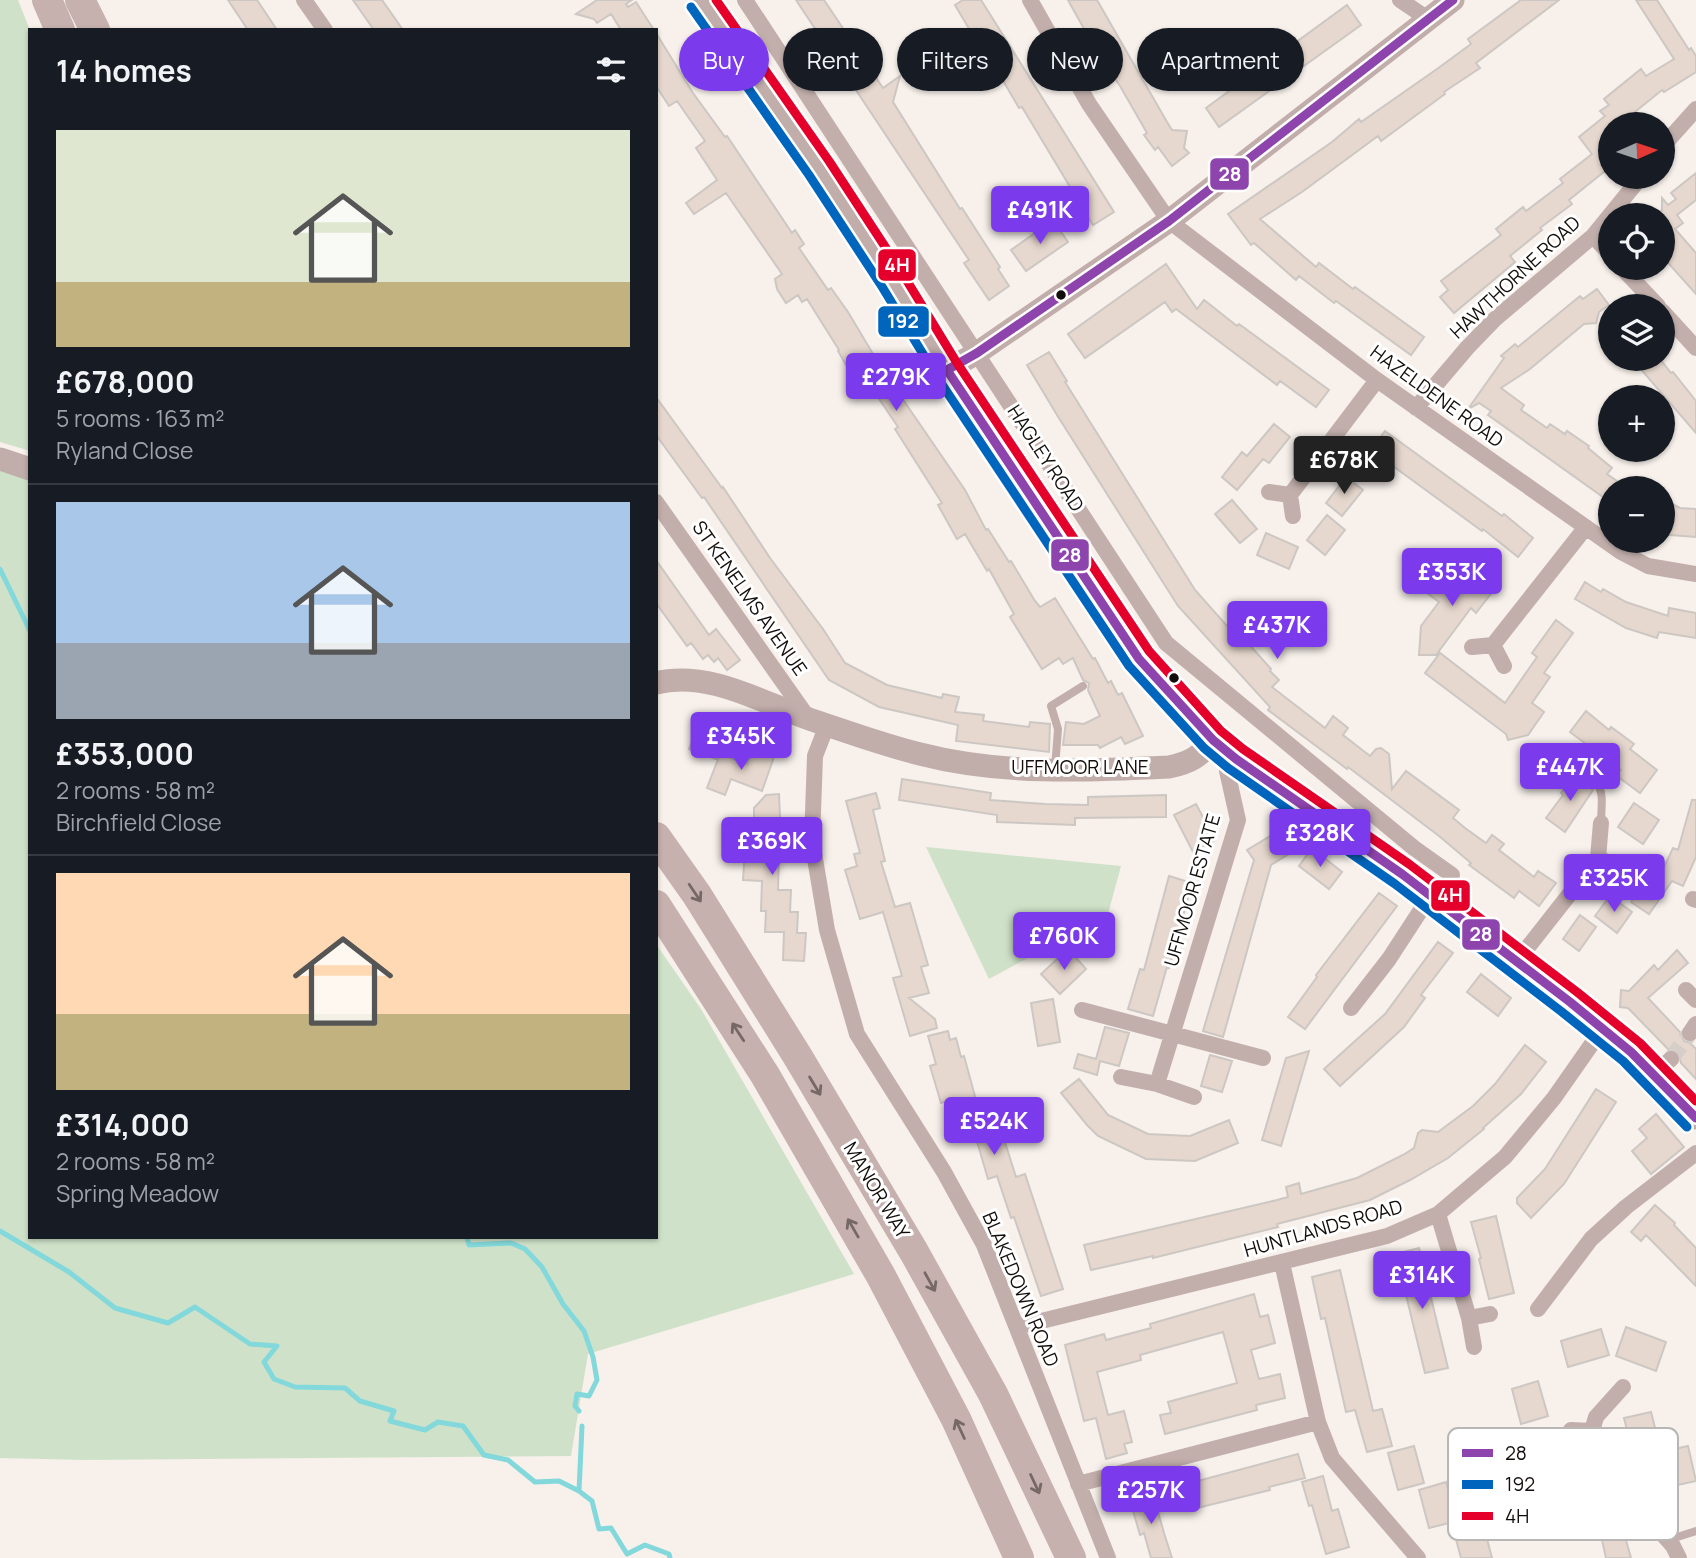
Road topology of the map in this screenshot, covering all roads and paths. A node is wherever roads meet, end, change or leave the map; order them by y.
1 (47, 0) edge
2 (80, 0) edge
3 (304, 0) edge
4 (701, 0) edge
5 (746, 0) edge
6 (1030, 0) edge
7 (1400, 0) edge
8 (1453, 0) edge
9 (1428, 19) junction
10 (59, 28) edge
11 (94, 28) edge
12 (324, 28) edge
13 (1696, 109) edge
14 (1675, 132) edge
15 (1631, 189) edge
16 (1168, 221) junction
17 (1592, 236) junction
18 (1598, 242) edge
19 (1633, 280) edge
20 (1647, 294) edge
21 (1675, 325) edge
22 (1696, 348) edge
23 (977, 353) junction
24 (947, 370) junction
25 (1377, 380) junction
26 (1416, 408) junction
27 (0, 459) edge
28 (28, 468) edge
29 (1269, 492) dead end
30 (1290, 495) junction
31 (658, 505) edge
32 (1293, 516) dead end
33 (1586, 527) junction
34 (1696, 574) edge
35 (1493, 645) junction
36 (1472, 647) dead end
37 (1504, 666) dead end
38 (658, 682) edge
39 (1083, 686) dead end
40 (818, 722) junction
41 (1213, 740) junction
42 (1236, 759) junction
43 (1579, 767) dead end
44 (1054, 770) junction
45 (1601, 824) joint
46 (658, 839) edge
47 (1414, 848) junction
48 (1598, 858) junction
49 (1619, 867) dead end
50 (1402, 874) junction
51 (1452, 875) dead end
52 (1430, 896) junction
53 (658, 908) edge
54 (1517, 961) junction
55 (1351, 1007) dead end
56 (1082, 1010) dead end
57 (1603, 1028) junction
58 (1171, 1034) junction
59 (1263, 1058) dead end
60 (1671, 1059) tunnel mouth
61 (1654, 1075) junction
62 (1121, 1077) dead end
63 (1157, 1084) junction
64 (1194, 1097) dead end
65 (1696, 1118) edge
66 (1696, 1153) edge
67 (1438, 1214) junction
68 (1282, 1263) junction
69 (1538, 1308) dead end
70 (1490, 1314) dead end
71 (1469, 1318) junction
72 (1017, 1326) junction
73 (1474, 1347) dead end
74 (1623, 1387) dead end
75 (1318, 1422) junction
76 (1593, 1428) edge
77 (1078, 1484) junction
78 (1696, 1531) edge
79 (1678, 1537) edge
80 (1668, 1540) edge
81 (1020, 1558) edge
82 (1070, 1558) edge
83 (1108, 1558) edge
84 (1418, 1558) edge
85 (1679, 1558) edge

1 - 10 highway
2 - 11 highway
3 - 12 street
4 - 24 main road, HAGLEY ROAD
5 - 23 street, HAGLEY ROAD
6 - 16 street, HAZELDENE ROAD
7 - 9 street
8 - 9 main road
9 - 16 main road
13 - 14 street
15 - 17 street, HAWTHORNE ROAD
16 - 23 main road
16 - 25 street, HAZELDENE ROAD
17 - 18 street
17 - 26 street, HAWTHORNE ROAD
19 - 20 street
21 - 22 street
23 - 24 main road
23 - 47 street, HAGLEY ROAD
24 - 41 main road, HAGLEY ROAD
25 - 26 street, HAZELDENE ROAD
25 - 30 street
26 - 33 street, HAZELDENE ROAD
27 - 28 main road
29 - 30 street
30 - 32 street
31 - 40 street, ST KENELMS AVENUE
33 - 34 street, HAZELDENE ROAD
33 - 35 street
35 - 36 street
35 - 37 street
38 - 40 main road, UFFMOOR LANE
39 - 44 lane
40 - 44 main road, UFFMOOR LANE
40 - 72 street, BLAKEDOWN ROAD
41 - 42 main road, HAGLEY ROAD
41 - 44 main road, UFFMOOR LANE
42 - 50 main road, HAGLEY ROAD
42 - 58 street, UFFMOOR ESTATE
43 - 45 lane
45 - 48 street
46 -> 82 highway, MANOR WAY
47 - 50 street
47 - 51 street, HAGLEY ROAD
48 - 49 street
48 - 54 street
50 - 52 main road, HAGLEY ROAD
52 - 54 main road, HAGLEY ROAD
52 - 55 street
81 -> 53 highway, MANOR WAY
54 - 57 main road, HAGLEY ROAD
56 - 58 street
57 - 61 main road, HAGLEY ROAD
57 - 67 street, HUNTLANDS ROAD
58 - 59 street
58 - 63 street, UFFMOOR ESTATE
60 - 61 street
61 - 65 main road, HAGLEY ROAD
62 - 63 street
63 - 64 street
66 - 69 street
67 - 68 street, HUNTLANDS ROAD
67 - 71 street
68 - 72 street, HUNTLANDS ROAD
68 - 75 street
70 - 71 street
71 - 73 street
72 - 77 street, BLAKEDOWN ROAD
74 - 76 street
75 - 77 street
75 - 84 street
77 - 83 street, BLAKEDOWN ROAD
78 - 79 lane
80 - 85 street

